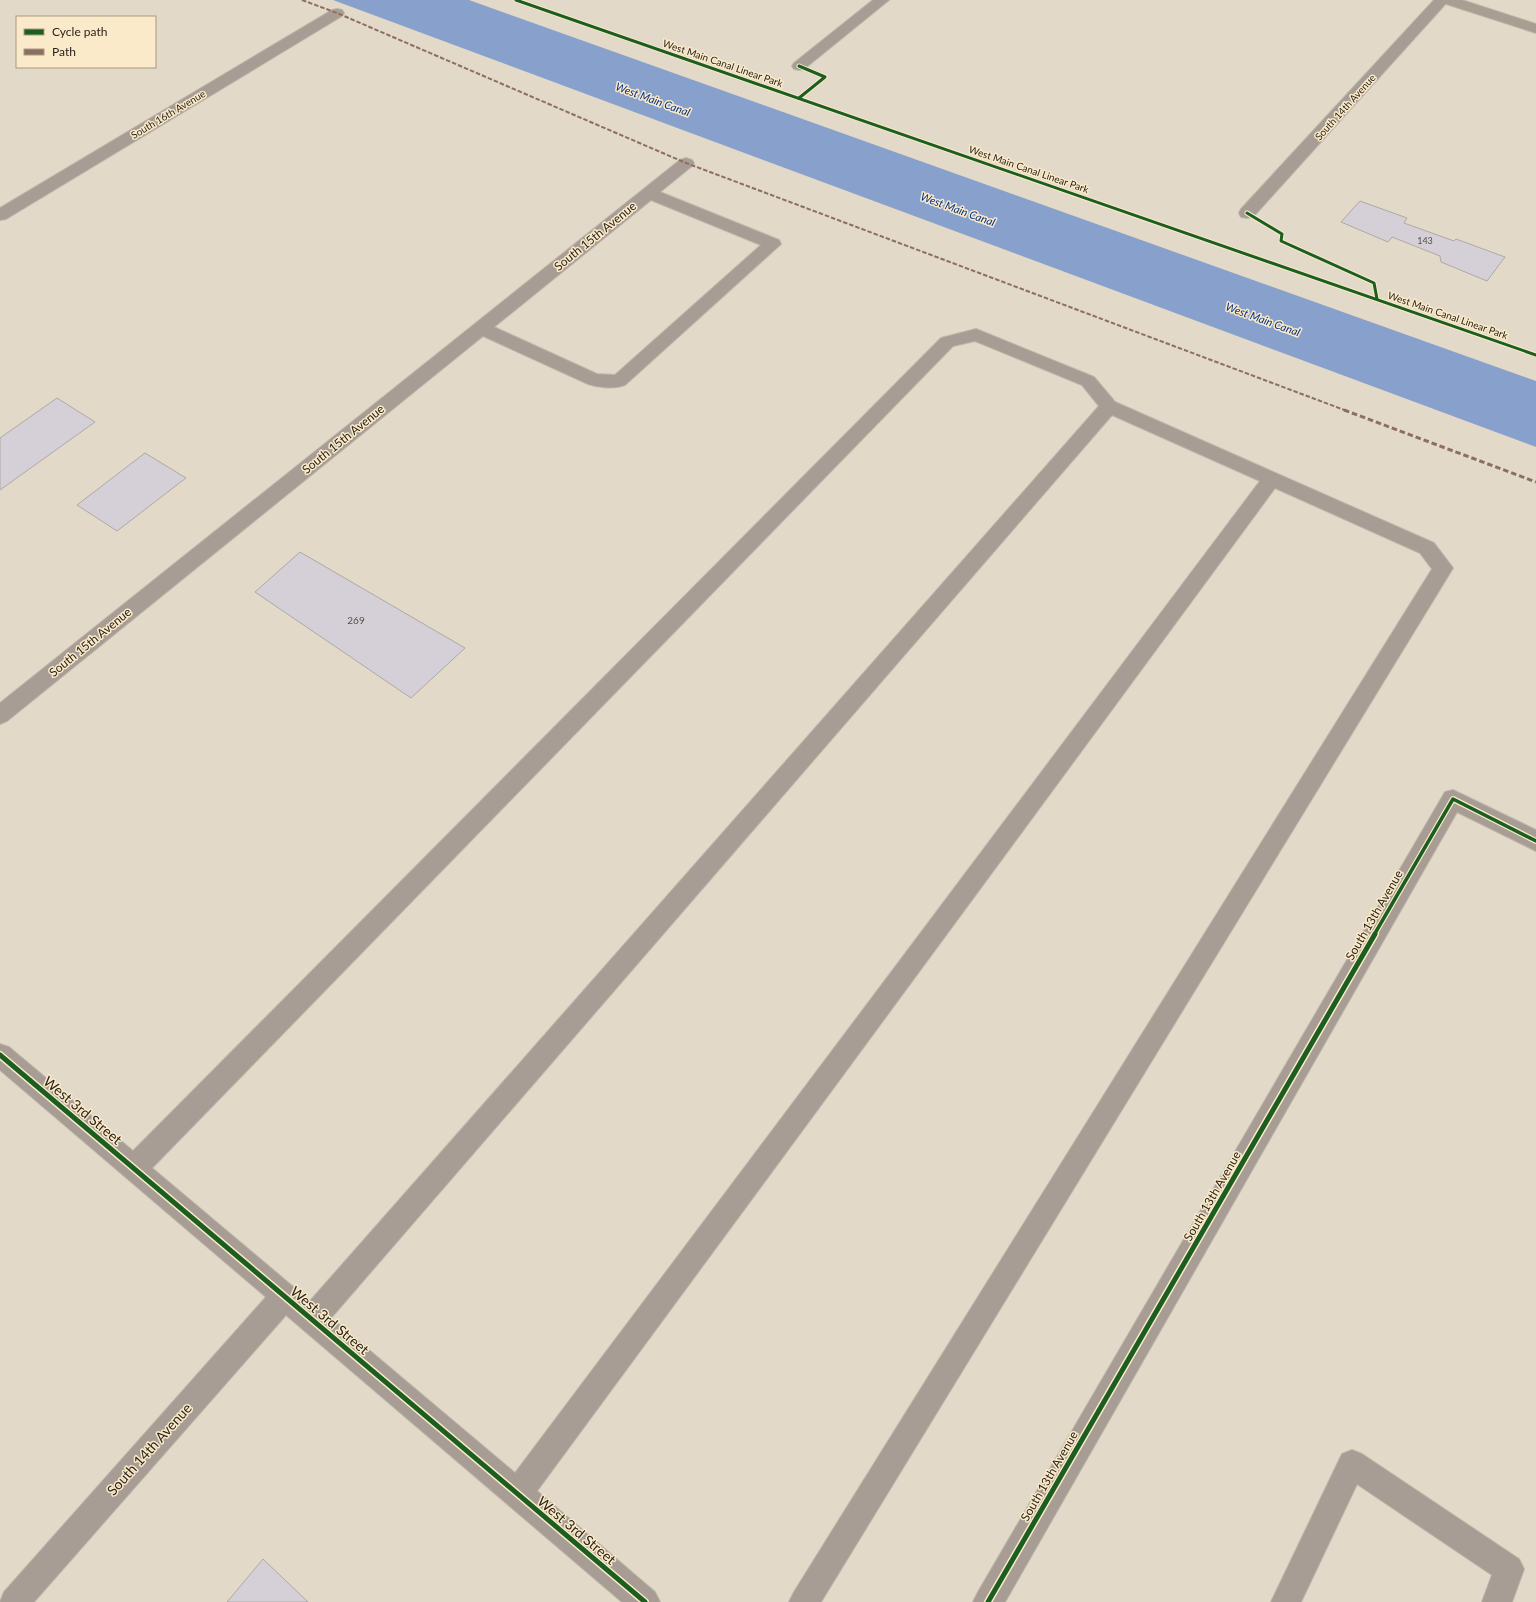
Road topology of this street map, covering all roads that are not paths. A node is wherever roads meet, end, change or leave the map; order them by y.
1 (882, 0) edge
2 (1442, 0) edge
3 (1448, 0) edge
4 (337, 12) dead end
5 (1536, 30) edge
6 (799, 66) dead end
7 (686, 164) dead end
8 (649, 193) junction
9 (1247, 213) dead end
10 (0, 215) edge
11 (481, 328) junction
12 (1110, 406) junction
13 (1272, 479) junction
14 (0, 715) edge
15 (1536, 841) edge
16 (0, 1055) edge
17 (134, 1168) junction
18 (285, 1296) junction
19 (312, 1320) junction
20 (517, 1494) junction
21 (14, 1602) edge
22 (645, 1602) edge
23 (804, 1602) edge
24 (988, 1602) edge
25 (1286, 1602) edge
26 (1497, 1602) edge

1 - 6 street
2 - 9 street, South 14th Avenue
3 - 5 main road
4 - 10 street, South 16th Avenue
7 - 8 street, South 15th Avenue
8 - 11 street, South 15th Avenue
8 - 11 street
11 - 14 street, South 15th Avenue
12 - 13 street
12 - 17 street
12 - 19 street
13 - 20 street
13 - 23 street
15 - 24 street, South 13th Avenue
16 - 17 street, West 3rd Street
17 - 18 street, West 3rd Street
18 - 19 street, West 3rd Street
18 - 21 street, South 14th Avenue
19 - 20 street, West 3rd Street
20 - 22 street, West 3rd Street
25 - 26 street

